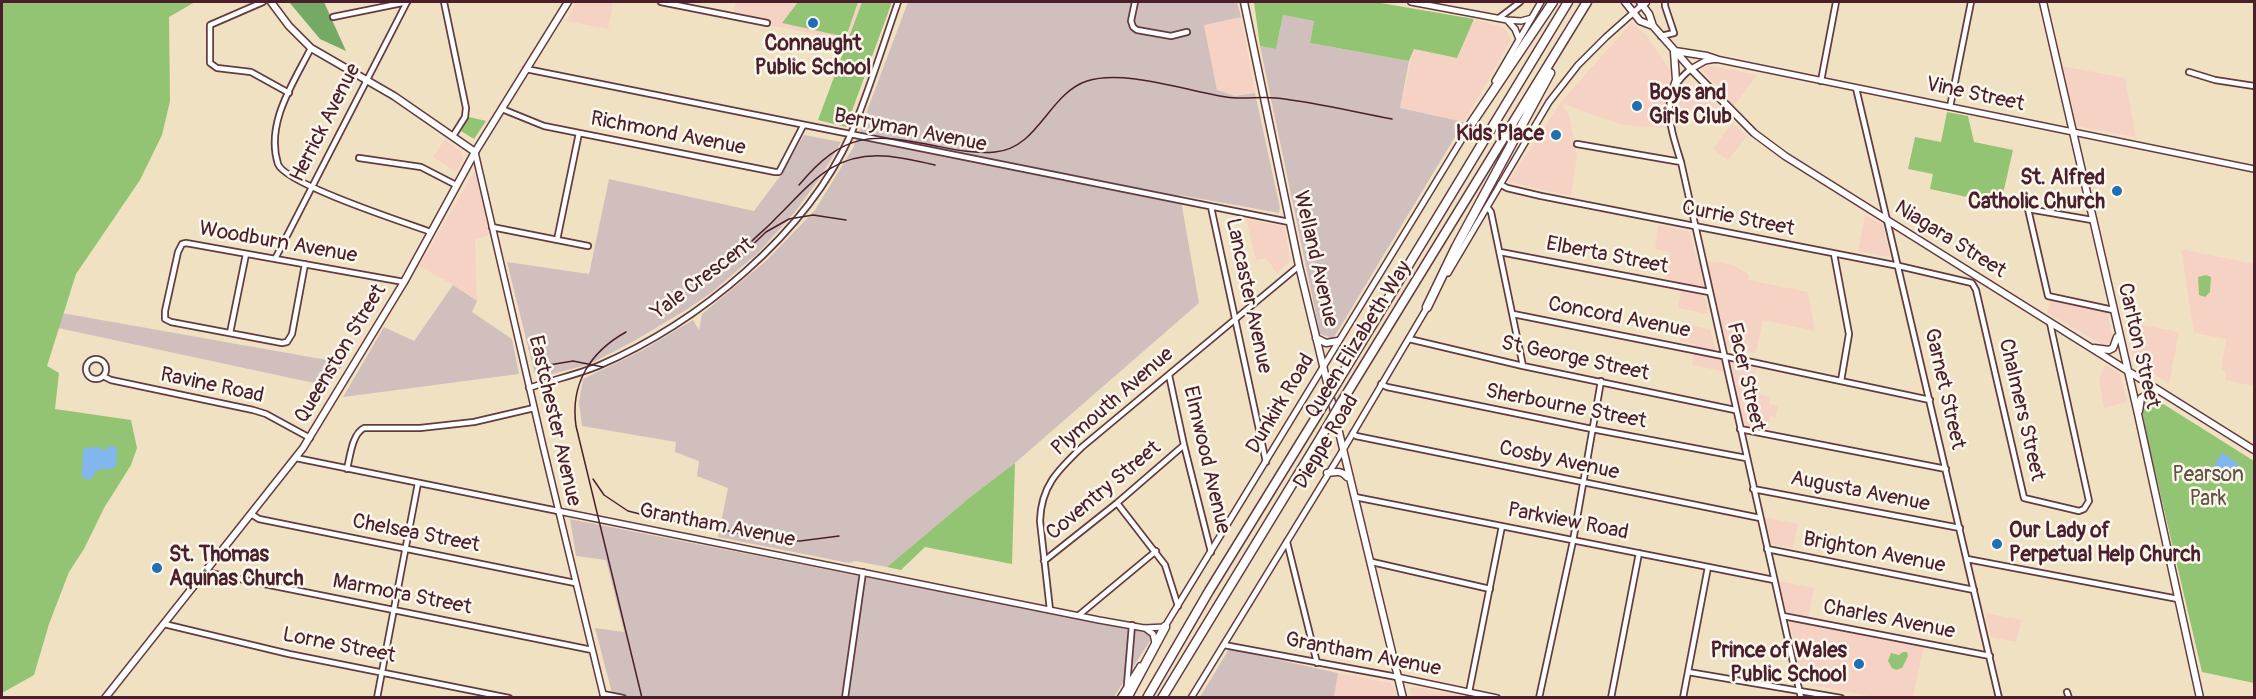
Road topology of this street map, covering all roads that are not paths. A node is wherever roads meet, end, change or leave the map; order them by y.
1 (263, 2) edge
2 (271, 2) edge
3 (407, 2) edge
4 (444, 2) edge
5 (450, 2) edge
6 (568, 2) edge
7 (661, 2) edge
8 (898, 2) edge
9 (1135, 2) edge
10 (1244, 2) edge
11 (1411, 2) edge
12 (1520, 2) edge
13 (1541, 2) edge
14 (1552, 2) edge
15 (1568, 2) edge
16 (1587, 2) edge
17 (1625, 2) edge
18 (1665, 2) edge
19 (1836, 2) edge
20 (1971, 2) edge
21 (2043, 2) edge
22 (1426, 3) edge
23 (1642, 3) edge
24 (446, 9) junction
25 (1634, 13) junction
26 (333, 17) dead end
27 (1499, 18) junction
28 (1532, 18) junction
29 (1507, 20) junction
30 (767, 23) dead end
31 (1653, 26) junction
32 (1571, 29) junction
33 (1187, 32) dead end
34 (1661, 36) junction
35 (1519, 39) junction
36 (311, 48) junction
37 (1674, 51) junction
38 (1716, 59) junction
39 (526, 69) junction
40 (1691, 69) junction
41 (2189, 72) dead end
42 (366, 81) junction
43 (1821, 81) junction
44 (2254, 86) edge
45 (1856, 88) junction
46 (1673, 89) junction
47 (289, 93) junction
48 (1950, 107) junction
49 (502, 110) junction
50 (803, 126) junction
51 (1469, 128) junction
52 (2073, 132) junction
53 (579, 133) junction
54 (850, 135) junction
55 (453, 136) junction
56 (1577, 144) dead end
57 (475, 152) junction
58 (359, 158) dead end
59 (1681, 162) junction
60 (2254, 169) edge
61 (1500, 184) junction
62 (456, 186) junction
63 (312, 188) junction
64 (1211, 207) junction
65 (1487, 207) junction
66 (2092, 220) junction
67 (1289, 222) junction
68 (1888, 222) junction
69 (492, 227) junction
70 (1694, 228) junction
71 (431, 232) junction
72 (557, 240) junction
73 (588, 246) dead end
74 (1500, 252) junction
75 (246, 254) junction
76 (1834, 254) junction
77 (275, 259) junction
78 (305, 264) junction
79 (1299, 266) junction
80 (1899, 266) junction
81 (404, 282) junction
82 (1971, 283) joint
83 (1709, 292) junction
84 (1427, 307) junction
85 (2113, 310) junction
86 (1513, 314) junction
87 (1236, 318) junction
88 (2050, 323) junction
89 (230, 333) junction
90 (2118, 333) junction
91 (1316, 337) junction
92 (1409, 339) junction
93 (1338, 341) junction
94 (2090, 347) junction
95 (1723, 356) junction
96 (1523, 366) junction
97 (1322, 368) junction
98 (2126, 370) junction
99 (1169, 375) junction
100 (103, 376) junction
101 (1601, 381) junction
102 (1841, 381) junction
103 (1382, 384) junction
104 (529, 388) junction
105 (2157, 390) junction
106 (1930, 400) junction
107 (534, 408) junction
108 (1735, 410) junction
109 (2138, 414) junction
110 (1592, 429) junction
111 (1740, 429) junction
112 (1353, 433) junction
113 (310, 438) junction
114 (1184, 445) junction
115 (1343, 450) junction
116 (2254, 450) edge
117 (296, 458) junction
118 (1746, 458) junction
119 (1266, 462) junction
120 (347, 469) junction
121 (1946, 469) junction
122 (1327, 473) junction
123 (1350, 480) junction
124 (417, 483) junction
125 (1583, 483) junction
126 (1753, 489) junction
127 (1355, 497) junction
128 (1117, 503) junction
129 (558, 511) junction
130 (251, 514) junction
131 (1760, 518) junction
132 (1502, 526) junction
133 (1960, 528) junction
134 (1573, 541) junction
135 (1287, 542) junction
136 (404, 548) junction
137 (1767, 549) junction
138 (1156, 551) junction
139 (1211, 552) junction
140 (1639, 553) junction
141 (1967, 559) junction
142 (1044, 561) junction
143 (1372, 562) junction
144 (1708, 567) junction
145 (206, 572) junction
146 (863, 572) junction
147 (1774, 580) junction
148 (575, 583) junction
149 (1490, 589) junction
150 (1974, 590) junction
151 (2178, 599) junction
152 (1178, 606) junction
153 (392, 610) junction
154 (1050, 610) junction
155 (1080, 615) junction
156 (1783, 616) junction
157 (164, 624) junction
158 (1132, 625) junction
159 (1165, 627) junction
160 (1144, 628) junction
161 (1224, 645) junction
162 (1154, 646) junction
163 (592, 650) junction
164 (1990, 656) junction
165 (1317, 663) junction
166 (382, 671) junction
167 (1688, 672) junction
168 (1397, 677) junction
169 (1126, 687) junction
170 (1800, 690) junction
171 (1469, 692) junction
172 (603, 696) edge
173 (105, 698) edge
174 (376, 698) edge
175 (509, 698) edge
176 (623, 698) edge
177 (845, 698) edge
178 (1120, 698) edge
179 (1127, 698) edge
180 (1147, 698) edge
181 (1162, 698) edge
182 (1191, 698) edge
183 (1403, 698) edge
184 (1497, 698) edge
185 (1539, 698) edge
186 (1611, 698) edge
187 (1683, 698) edge
188 (1801, 698) edge
189 (1841, 698) edge
190 (1999, 698) edge
191 (2200, 698) edge

1 - 47 street
2 - 36 main road
3 - 26 street
3 - 42 street, Herrick Avenue
4 - 24 street
5 - 24 street
6 - 39 main road, Queenston Street
7 - 30 street
8 - 54 street, Yale Crescent
9 - 33 street
10 - 67 main road, Welland Avenue
11 - 22 street
12 - 27 street
13 - 28 street, Dunkirk Road
14 - 51 highway
15 - 180 highway, Queen Elizabeth Way, bridge
16 - 32 highway, Queen Elizabeth Way
17 - 25 main road, Niagara Street
18 - 34 street
19 - 43 street
20 - 48 street
21 - 52 main road, Carlton Street
22 - 27 street
23 - 25 street, Dieppe Road
23 - 31 main road, Niagara Street
24 - 55 street
25 - 31 main road, Niagara Street
25 - 61 street, Dieppe Road
27 - 29 street
28 - 29 street
28 - 35 street, Dunkirk Road
29 - 35 street
31 - 34 main road, Niagara Street
32 - 84 highway
32 - 181 highway, Queen Elizabeth Way, bridge
34 - 37 main road, Niagara Street
35 - 51 street, Dunkirk Road
36 - 42 main road
36 - 47 street
37 - 38 main road
37 - 40 main road, Niagara Street
37 - 46 main road
38 - 40 street
38 - 43 street, Vine Street
39 - 49 main road, Queenston Street
39 - 50 street, Berryman Avenue
40 - 46 street
40 - 68 main road, Niagara Street
41 - 44 street
42 - 55 main road
42 - 63 street, Herrick Avenue
43 - 45 street, Vine Street
45 - 48 street, Vine Street
45 - 68 street, Garnet Street
46 - 59 street, Facer Street
47 - 63 street
48 - 52 street, Vine Street
49 - 53 street, Richmond Avenue
49 - 57 main road, Queenston Street
50 - 53 street, Richmond Avenue
50 - 54 street, Berryman Avenue
51 - 93 street, Dunkirk Road
52 - 60 street, Vine Street
52 - 66 main road, Carlton Street
53 - 72 street
54 - 64 street, Berryman Avenue
54 - 104 street, Yale Crescent
55 - 57 main road
56 - 59 street
57 - 62 main road, Queenston Street
57 - 69 street, Eastchester Avenue
58 - 62 street
59 - 70 street, Facer Street
61 - 65 street, Dieppe Road
61 - 70 street, Currie Street
62 - 71 main road, Queenston Street
63 - 71 street
63 - 77 street, Herrick Avenue
64 - 67 street, Berryman Avenue
64 - 87 street, Lancaster Avenue
65 - 74 street
65 - 84 street, Dieppe Road
66 - 85 main road, Carlton Street
66 - 85 street
67 - 79 main road, Welland Avenue
68 - 80 street, Garnet Street
68 - 88 main road, Niagara Street
69 - 72 street
69 - 104 street, Eastchester Avenue
70 - 76 street, Currie Street
70 - 83 street, Facer Street
71 - 81 main road, Queenston Street
72 - 73 street
74 - 83 street, Elberta Street
74 - 86 street
75 - 77 street, Woodburn Avenue
75 - 89 street
75 - 89 street, Woodburn Avenue
76 - 80 street, Currie Street
76 - 102 street
77 - 78 street, Woodburn Avenue
78 - 81 street, Woodburn Avenue
78 - 89 street
79 - 87 street, Plymouth Avenue
79 - 91 main road, Welland Avenue
80 - 82 street, Currie Street
80 - 106 street, Garnet Street
81 - 113 main road, Queenston Street
82 - 88 street, Chalmers Street
83 - 95 street, Facer Street
84 - 92 street, Dieppe Road
85 - 90 main road, Carlton Street
86 - 95 street, Concord Avenue
86 - 96 street
87 - 99 street, Plymouth Avenue
87 - 119 street, Lancaster Avenue
88 - 94 main road, Niagara Street
90 - 94 main road
90 - 98 main road, Carlton Street
91 - 93 main road
91 - 97 main road, Welland Avenue
92 - 96 street, St George Street
92 - 103 street, Dieppe Road
93 - 97 street, Dunkirk Road
94 - 98 main road, Niagara Street
95 - 102 street, Concord Avenue
95 - 108 street, Facer Street
96 - 101 street, St George Street
97 - 115 main road, Welland Avenue
97 - 119 street, Dunkirk Road
98 - 105 main road, Niagara Street
98 - 109 main road, Carlton Street
99 - 114 street, Elmwood Avenue
99 - 142 street, Plymouth Avenue
100 - 100 street, Ravine Road
100 - 113 street, Ravine Road
101 - 108 street, St George Street
101 - 110 street
102 - 106 street, Concord Avenue
103 - 110 street, Sherbourne Street
103 - 112 street, Dieppe Road
104 - 107 street, Eastchester Avenue
105 - 109 main road
105 - 116 main road, Niagara Street
106 - 121 street, Garnet Street
107 - 120 street
107 - 129 street, Eastchester Avenue
108 - 111 street, Facer Street
109 - 151 main road, Carlton Street
110 - 118 street, Sherbourne Street
110 - 125 street
111 - 118 street, Facer Street
111 - 121 street
112 - 115 street, Dieppe Road
112 - 125 street, Cosby Avenue
113 - 117 main road, Queenston Street
114 - 128 street, Coventry Street
114 - 139 street, Elmwood Avenue
115 - 122 street, Dieppe Road
115 - 123 main road, Welland Avenue
117 - 120 street, Grantham Avenue
117 - 130 main road, Queenston Street
118 - 126 street, Facer Street
119 - 139 street, Dunkirk Road
120 - 124 street, Grantham Avenue
121 - 133 street, Garnet Street
122 - 123 main road
122 - 135 street, Dieppe Road
123 - 127 main road, Welland Avenue
124 - 129 street, Grantham Avenue
124 - 136 street
125 - 131 street, Cosby Avenue
125 - 134 street
126 - 131 street, Facer Street
126 - 133 street, Augusta Avenue
127 - 132 street, Parkview Road
127 - 143 main road, Welland Avenue
128 - 138 street
128 - 142 street, Coventry Street
129 - 146 street, Grantham Avenue
129 - 148 street, Eastchester Avenue
130 - 136 street, Chelsea Street
130 - 145 main road, Queenston Street
131 - 137 street, Facer Street
132 - 134 street, Parkview Road
132 - 149 street
133 - 141 street, Garnet Street
134 - 140 street, Parkview Road
134 - 185 street
135 - 161 street, Dieppe Road
135 - 165 street
136 - 148 street, Chelsea Street
136 - 153 street
137 - 147 street, Facer Street
137 - 150 street, Brighton Avenue
138 - 152 street
138 - 155 street
139 - 152 street, Dunkirk Road
140 - 144 street, Parkview Road
140 - 186 street
141 - 150 street, Garnet Street
141 - 151 street
142 - 154 street, Plymouth Avenue
143 - 149 street
143 - 168 main road, Welland Avenue
144 - 147 street, Parkview Road
144 - 167 street
145 - 153 street, Marmora Street
145 - 157 main road, Queenston Street
146 - 154 street, Grantham Avenue
146 - 177 street
147 - 156 street, Facer Street
148 - 163 street, Eastchester Avenue
149 - 171 street
150 - 164 street, Garnet Street
151 - 191 main road, Carlton Street
152 - 159 street, Dunkirk Road
153 - 163 street, Marmora Street
153 - 166 street
154 - 155 street, Grantham Avenue
155 - 158 street, Grantham Avenue
156 - 164 street, Charles Avenue
156 - 170 street, Facer Street
157 - 166 street, Lorne Street
157 - 173 main road, Queenston Street
158 - 160 street, Grantham Avenue
158 - 169 street
159 - 160 street, Grantham Avenue
159 - 162 highway
160 - 162 street
161 - 165 street, Grantham Avenue
161 - 182 street, Dieppe Road
162 - 169 street
162 - 179 highway
163 - 172 street, Eastchester Avenue
164 - 190 street, Garnet Street
165 - 168 street, Grantham Avenue
166 - 174 street
166 - 175 street, Lorne Street
167 - 170 street
167 - 187 street
168 - 171 street, Grantham Avenue
168 - 183 main road, Welland Avenue
169 - 178 street
170 - 188 street, Facer Street
170 - 189 street
171 - 184 street, Grantham Avenue
172 - 176 street

